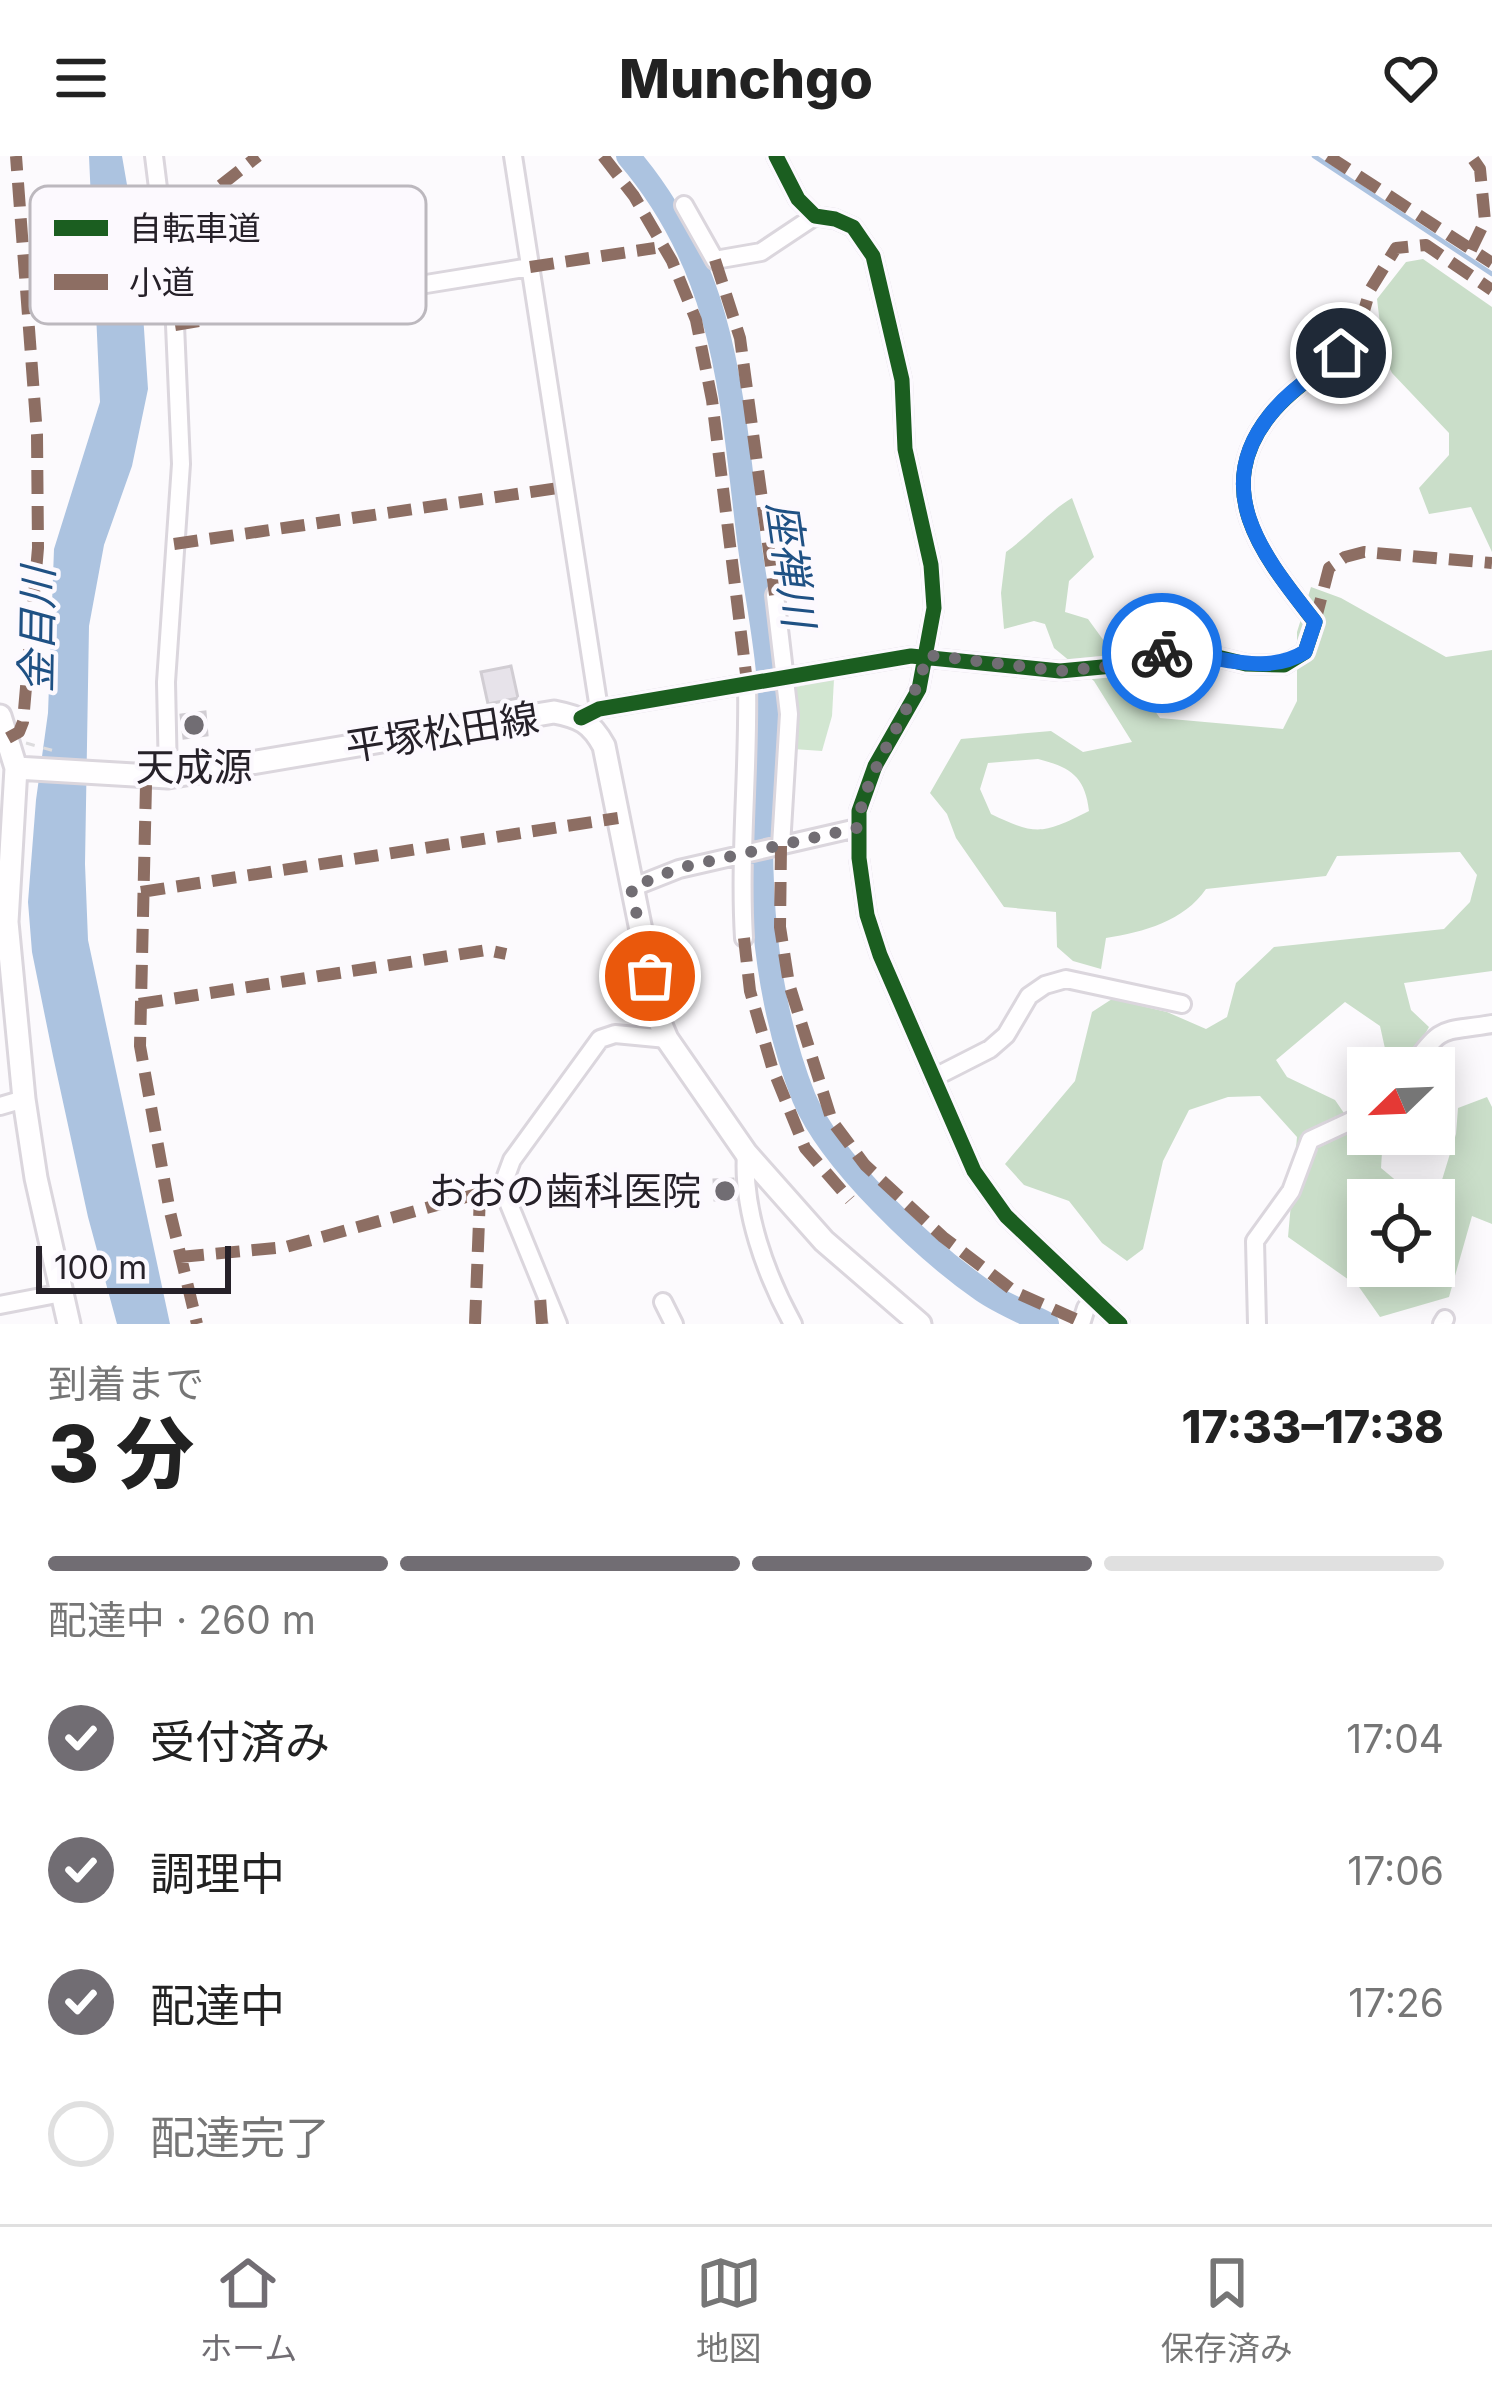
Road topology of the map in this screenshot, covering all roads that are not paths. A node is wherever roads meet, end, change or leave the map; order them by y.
1 (154, 156) edge
2 (513, 156) edge
3 (776, 156) edge
4 (158, 186) edge
5 (684, 206) dead end
6 (815, 216) junction
7 (530, 267) junction
8 (426, 284) edge
9 (175, 324) edge
10 (1341, 353) dead end
11 (775, 595) dead end
12 (927, 655) junction
13 (783, 677) junction
14 (747, 682) junction
15 (590, 713) junction
16 (0, 716) edge
17 (16, 768) junction
18 (168, 777) junction
19 (857, 828) junction
20 (781, 846) junction
21 (744, 854) junction
22 (631, 888) junction
23 (744, 938) dead end
24 (1182, 1004) dead end
25 (1492, 1024) edge
26 (667, 1039) junction
27 (1426, 1047) edge
28 (933, 1078) junction
29 (24, 1099) junction
30 (0, 1106) edge
31 (1347, 1123) edge
32 (746, 1153) junction
33 (62, 1293) junction
34 (1094, 1300) junction
35 (663, 1302) dead end
36 (0, 1304) edge
37 (70, 1324) edge
38 (558, 1324) edge
39 (674, 1324) edge
40 (793, 1324) edge
41 (920, 1324) edge
42 (1081, 1324) edge
43 (1120, 1324) edge
44 (1257, 1324) edge

1 - 4 street
2 - 7 street
3 - 6 street
5 - 6 street
6 - 12 street
7 - 8 street
7 - 15 street
9 - 18 street
10 - 12 street
11 - 13 street
12 - 13 street
12 - 19 street
13 - 14 street
13 - 20 street
14 - 15 street
14 - 21 street
15 - 18 main road, 平塚松田線
15 - 22 main road, 平塚松田線
16 - 17 main road
17 - 18 main road, 平塚松田線
17 - 29 main road
19 - 20 street
19 - 28 street
20 - 21 street
21 - 22 street
21 - 23 street
22 - 26 main road, 平塚松田線
24 - 28 street
25 - 27 street
26 - 32 main road, 平塚松田線
26 - 38 street
28 - 34 street
29 - 30 street
29 - 33 main road
31 - 44 street
32 - 40 street
32 - 41 main road, 平塚松田線
33 - 36 street
33 - 37 main road
34 - 42 street
34 - 43 street
35 - 39 street

